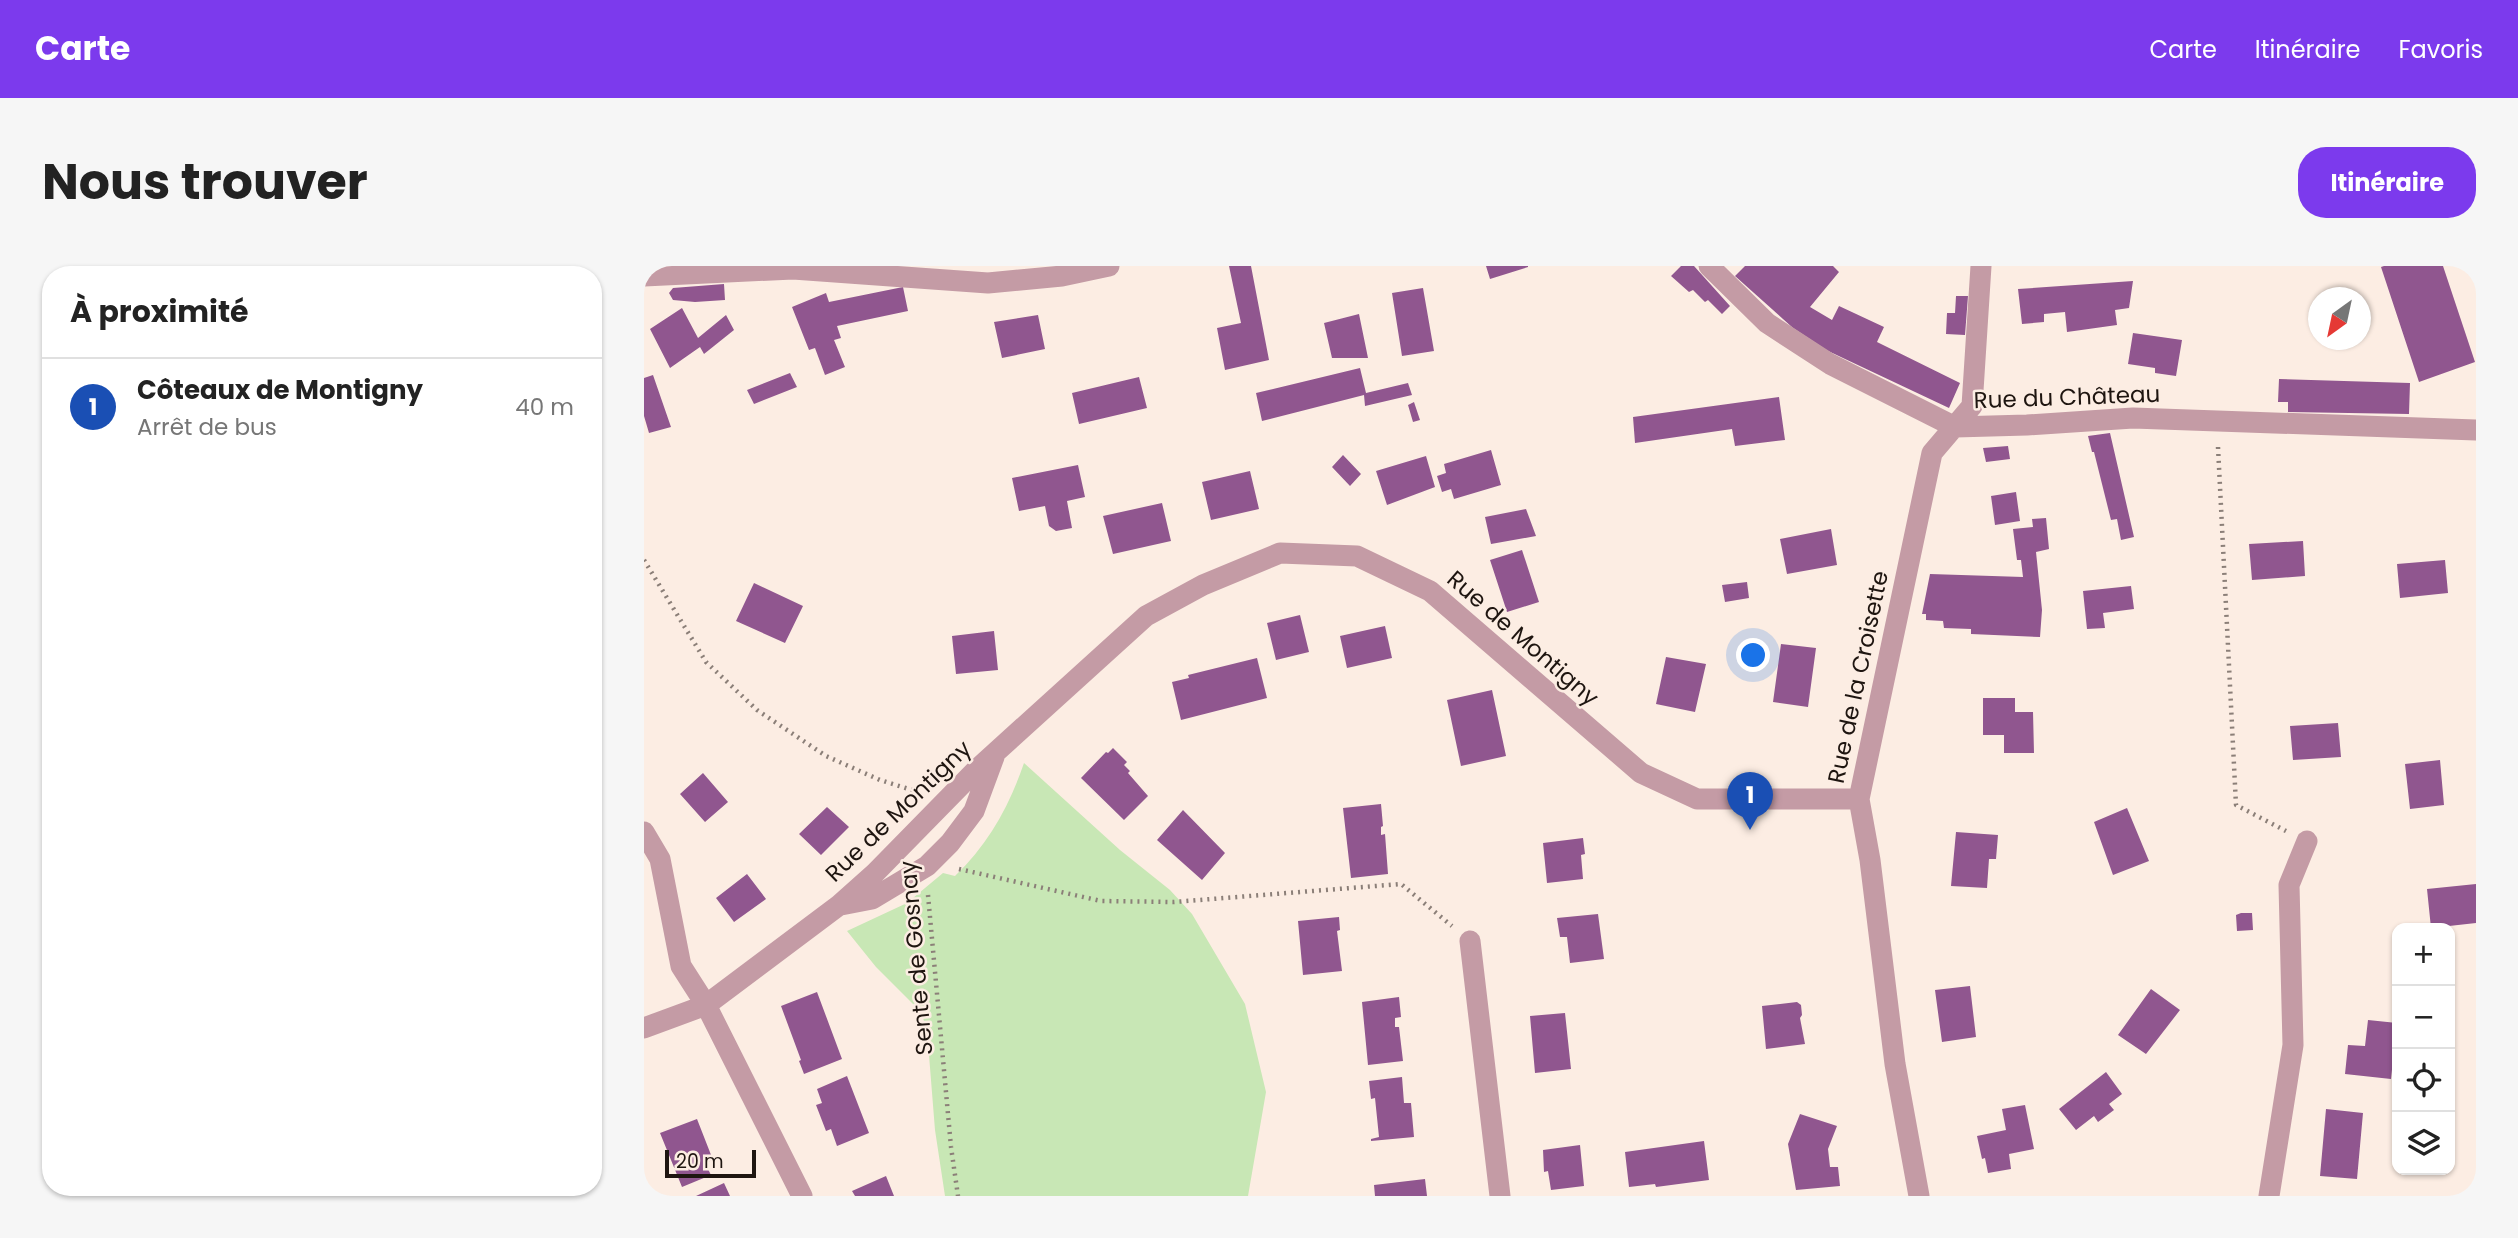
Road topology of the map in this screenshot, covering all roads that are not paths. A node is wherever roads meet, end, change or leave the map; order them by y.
1 (1108, 266) edge
2 (1709, 266) edge
3 (1981, 266) edge
4 (644, 276) edge
5 (1955, 426) junction
6 (2476, 430) edge
7 (995, 755) junction
8 (1859, 799) junction
9 (644, 832) edge
10 (2307, 841) road end
11 (838, 906) junction
12 (1470, 942) road end
13 (706, 1005) junction
14 (644, 1028) edge
15 (802, 1196) edge
16 (1500, 1196) edge
17 (1919, 1196) edge
18 (2269, 1196) edge

1 - 4 street
2 - 5 street, Rue du Château
3 - 5 street, Rue de la Croisette
5 - 6 street, Rue du Château
5 - 8 street, Rue de la Croisette
7 - 8 street, Rue de Montigny
7 - 11 street, Rue de Montigny
7 - 11 street, Rue de Montigny
8 - 17 street, Rue de la Croisette
9 - 13 street
10 - 18 street
11 - 13 street, Rue de Montigny
12 - 16 street
13 - 14 street, Rue de Montigny
13 - 15 street

